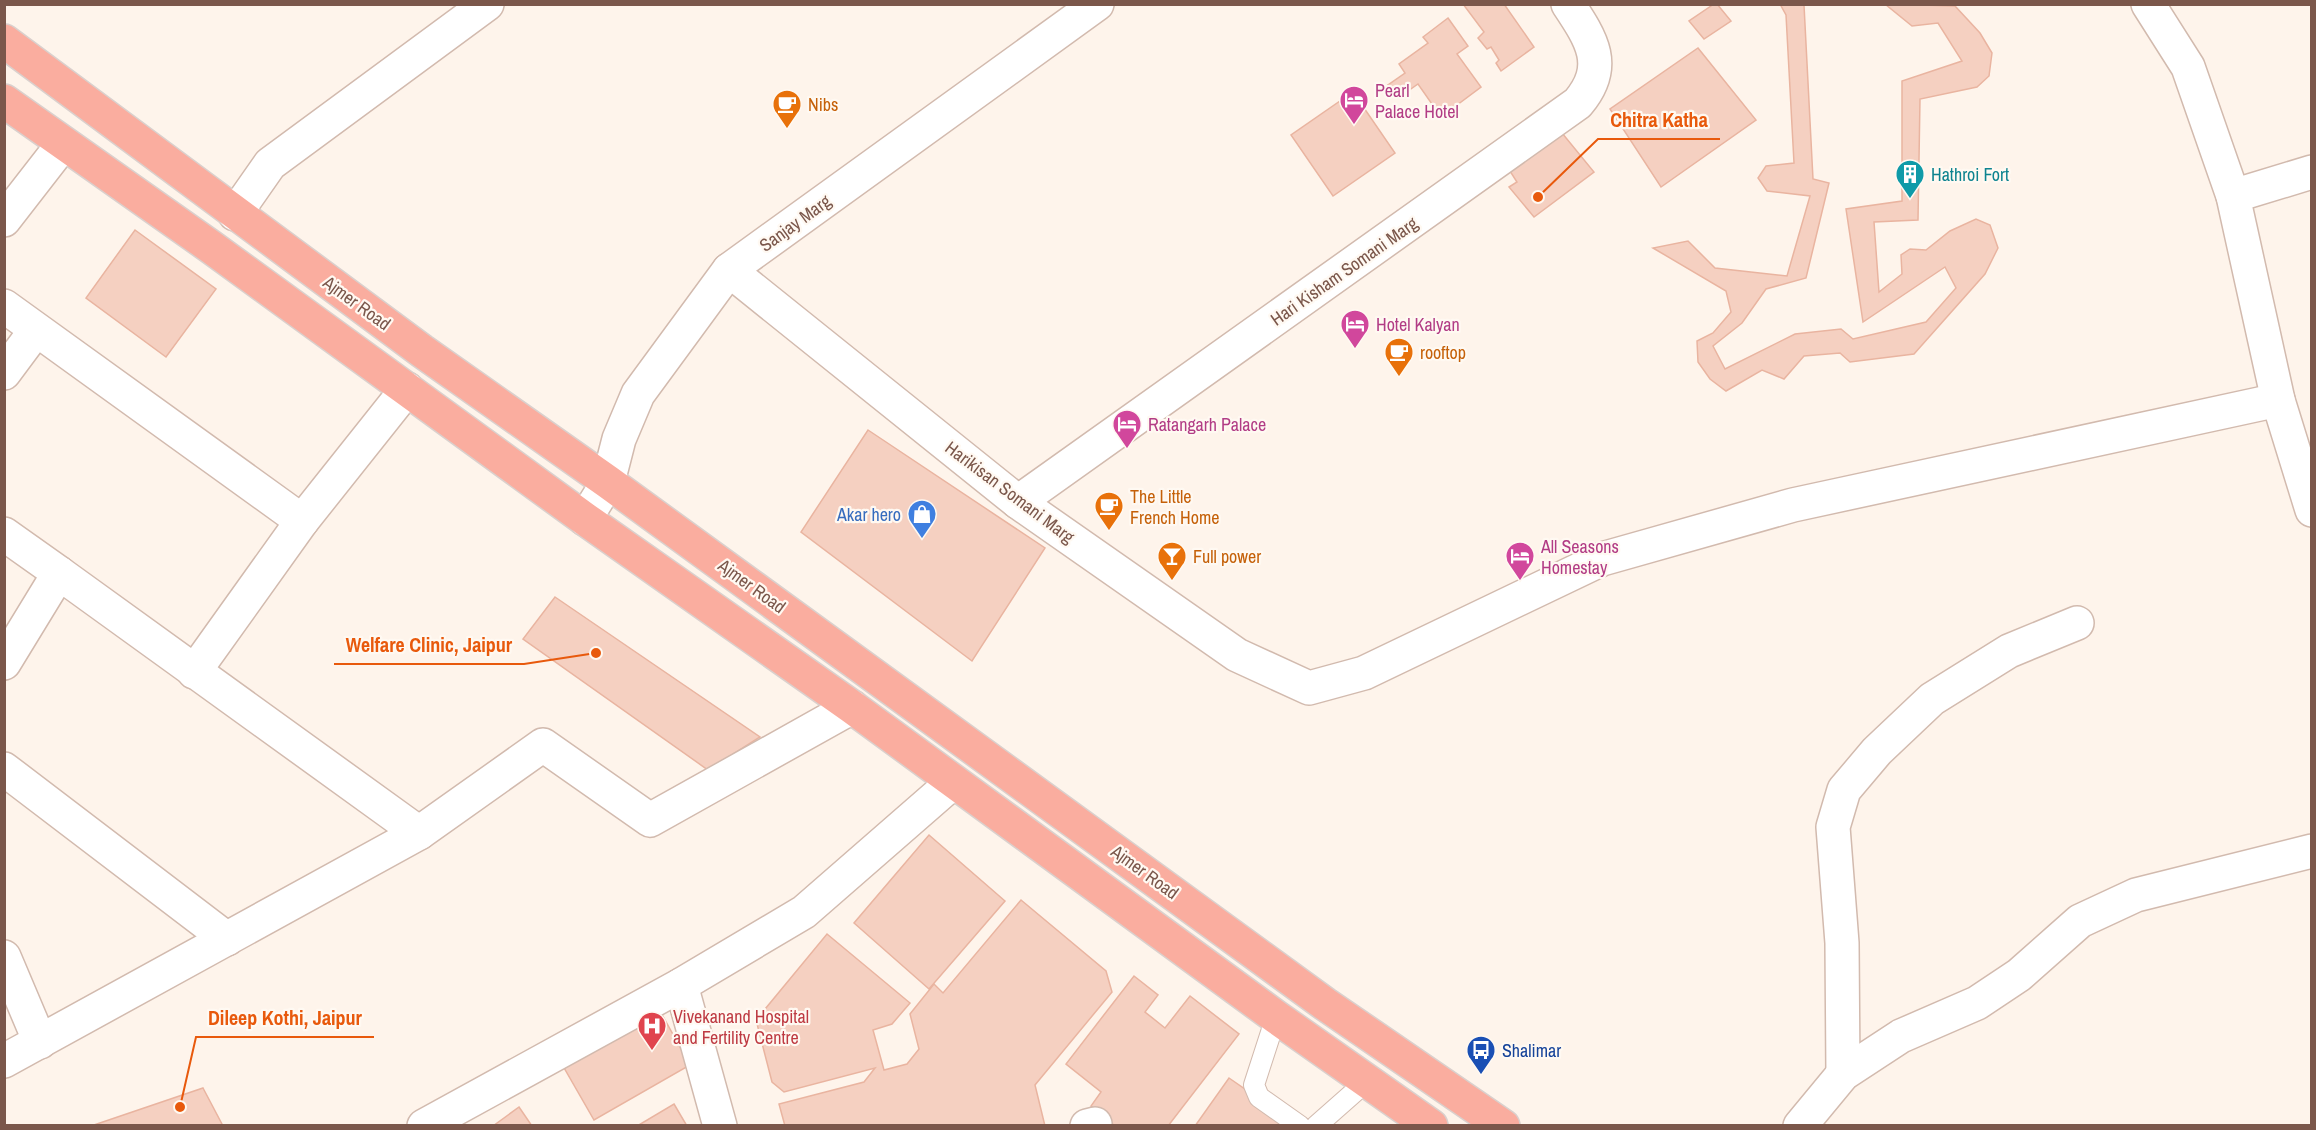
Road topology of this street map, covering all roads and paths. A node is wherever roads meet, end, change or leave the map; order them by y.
1 (487, 4) edge
2 (1096, 4) edge
3 (1568, 4) edge
4 (2148, 4) edge
5 (4, 41) edge
6 (4, 101) edge
7 (63, 144) junction
8 (2312, 172) edge
9 (2233, 196) junction
10 (235, 214) junction
11 (4, 220) edge
12 (729, 270) junction
13 (4, 306) edge
14 (36, 330) junction
15 (4, 373) edge
16 (407, 389) junction
17 (2278, 400) junction
18 (608, 482) junction
19 (1018, 502) junction
20 (2312, 510) edge
21 (585, 519) junction
22 (302, 521) junction
23 (4, 534) edge
24 (59, 573) junction
25 (2077, 623) dead end
26 (4, 663) edge
27 (194, 672) junction
28 (852, 707) junction
29 (4, 769) edge
30 (952, 783) junction
31 (419, 833) junction
32 (2312, 851) edge
33 (226, 939) junction
34 (4, 957) edge
35 (681, 985) junction
36 (1276, 1017) junction
37 (40, 1042) junction
38 (4, 1061) edge
39 (1843, 1074) junction
40 (1367, 1081) junction
41 (424, 1125) edge
42 (720, 1125) edge
43 (1300, 1125) edge
44 (1316, 1125) edge
45 (1431, 1125) edge
46 (1503, 1125) edge
47 (1800, 1125) edge

1 - 10 street
2 - 12 street, Sanjay Marg
3 - 19 street, Hari Kisham Somani Marg
4 - 9 street
5 - 10 highway, Ajmer Road
6 - 7 highway
7 - 11 street
7 - 16 highway
8 - 9 street
9 - 17 street
10 - 18 highway, Ajmer Road
12 - 18 street, Sanjay Marg
12 - 19 street, Harikisan Somani Marg
13 - 14 street
14 - 15 street
14 - 22 street
16 - 21 highway
16 - 22 street
17 - 19 street, Harikisan Somani Marg
17 - 20 street
18 - 21 street, Sanjay Marg
18 - 46 highway, Ajmer Road
21 - 28 highway
22 - 27 street
23 - 24 street
24 - 26 street
24 - 27 street
25 - 39 street
27 - 31 street
28 - 30 highway
28 - 31 street
29 - 33 street
30 - 35 street
30 - 36 highway
31 - 33 street
32 - 39 street
33 - 37 street
34 - 37 street
35 - 41 street
35 - 42 street
36 - 40 highway
36 - 43 lane
37 - 38 street
39 - 47 street
40 - 44 lane
40 - 45 highway

